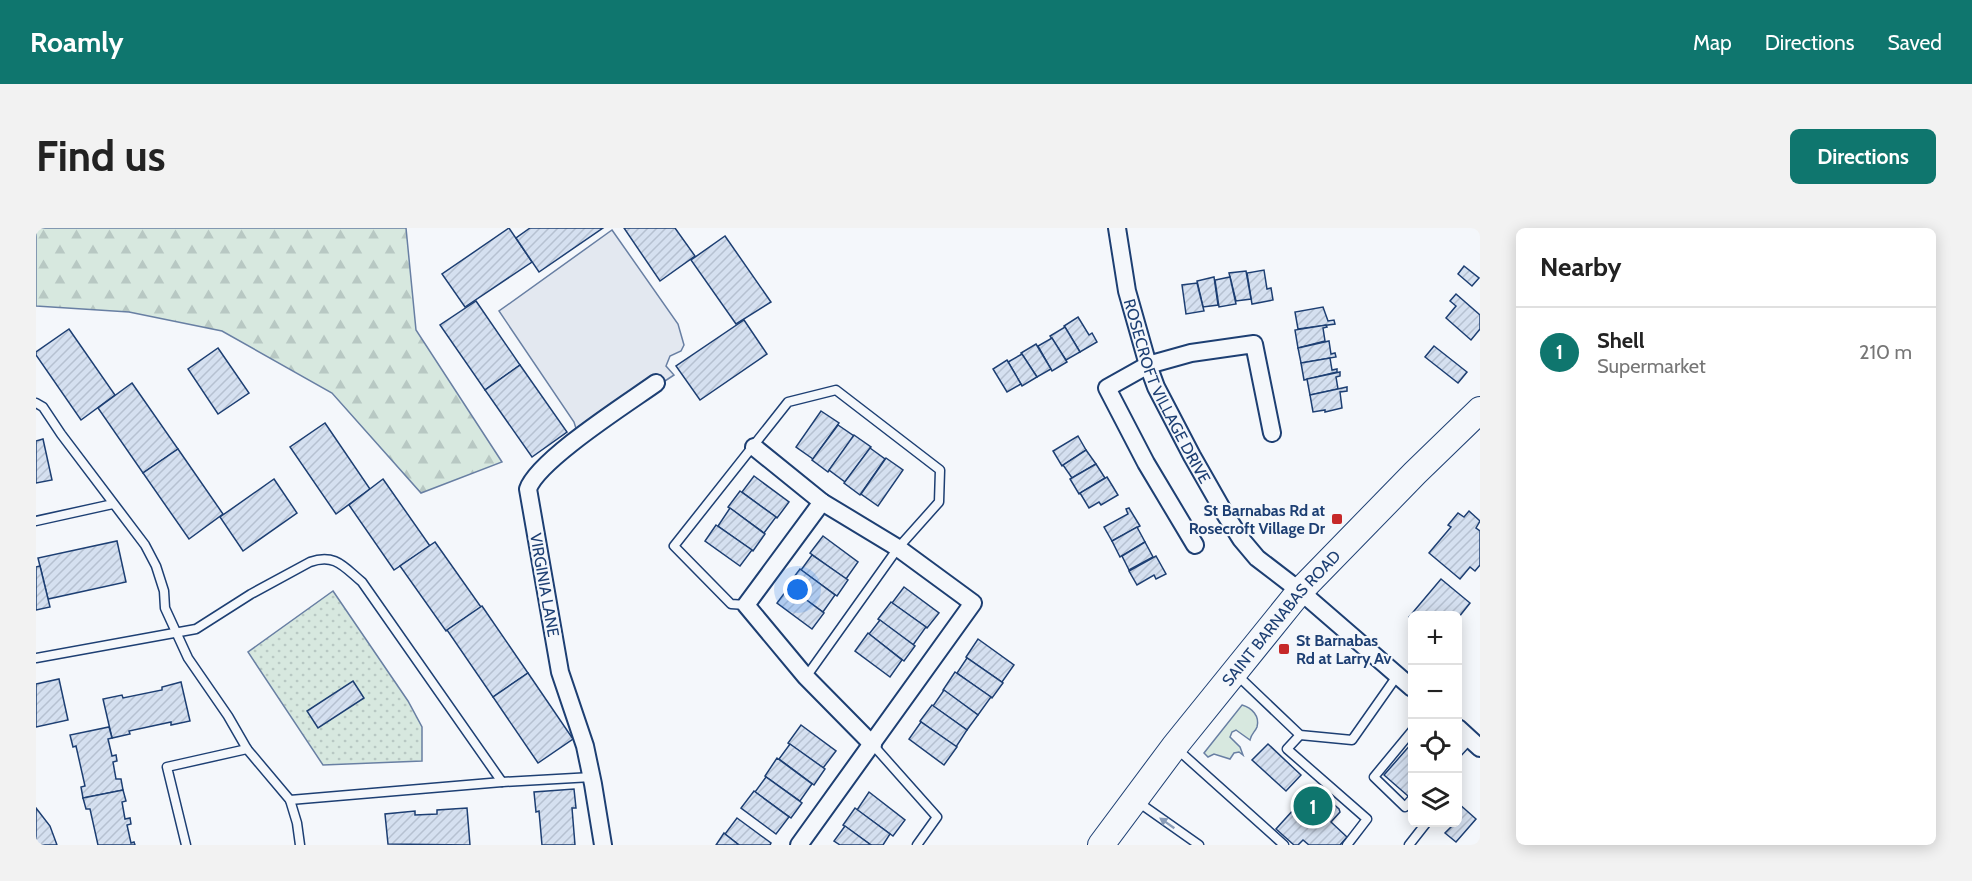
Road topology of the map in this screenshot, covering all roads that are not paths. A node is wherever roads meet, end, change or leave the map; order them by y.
1 (1117, 228) edge
2 (1148, 365) junction
3 (656, 383) dead end
4 (36, 403) edge
5 (1480, 410) edge
6 (1272, 433) dead end
7 (754, 447) junction
8 (822, 501) junction
9 (113, 504) junction
10 (36, 521) edge
11 (1195, 545) dead end
12 (898, 548) junction
13 (1300, 591) junction
14 (746, 605) junction
15 (176, 634) junction
16 (36, 658) edge
17 (1234, 672) junction
18 (1397, 676) junction
19 (806, 677) junction
20 (1408, 684) edge
21 (1300, 735) junction
22 (1408, 737) edge
23 (873, 745) junction
24 (1174, 747) junction
25 (247, 749) junction
26 (592, 777) junction
27 (502, 782) junction
28 (290, 800) junction
29 (1135, 801) junction
30 (1408, 804) edge
31 (1423, 827) edge
32 (186, 845) edge
33 (300, 845) edge
34 (603, 845) edge
35 (799, 845) edge
36 (917, 845) edge
37 (1101, 845) edge
38 (1199, 845) edge
39 (1284, 845) edge
40 (1347, 845) edge
41 (1408, 845) edge

1 - 2 street, ROSECROFT VILLAGE DRIVE
2 - 6 street
2 - 11 street
2 - 13 street, ROSECROFT VILLAGE DRIVE
3 - 26 street, VIRGINIA LANE
4 - 9 lane
5 - 13 main road, SAINT BARNABAS ROAD
7 - 8 street
7 - 12 lane
7 - 14 lane
8 - 12 street
8 - 14 street
9 - 10 lane
9 - 15 lane
12 - 19 lane
12 - 23 street
13 - 17 main road, SAINT BARNABAS ROAD
13 - 18 street, ROSECROFT VILLAGE DRIVE
14 - 19 street
15 - 16 lane
15 - 25 lane
15 - 27 lane
17 - 21 lane
17 - 24 main road, SAINT BARNABAS ROAD
18 - 20 street, ROSECROFT VILLAGE DRIVE
18 - 21 lane
19 - 23 street
21 - 40 lane
22 - 30 lane
23 - 35 street
23 - 36 lane
24 - 29 main road, SAINT BARNABAS ROAD
24 - 39 lane
25 - 28 lane
25 - 32 lane
26 - 27 lane
26 - 34 street, VIRGINIA LANE
27 - 28 lane
28 - 33 lane
29 - 37 main road, SAINT BARNABAS ROAD
38 -> 29 lane
31 - 41 lane

